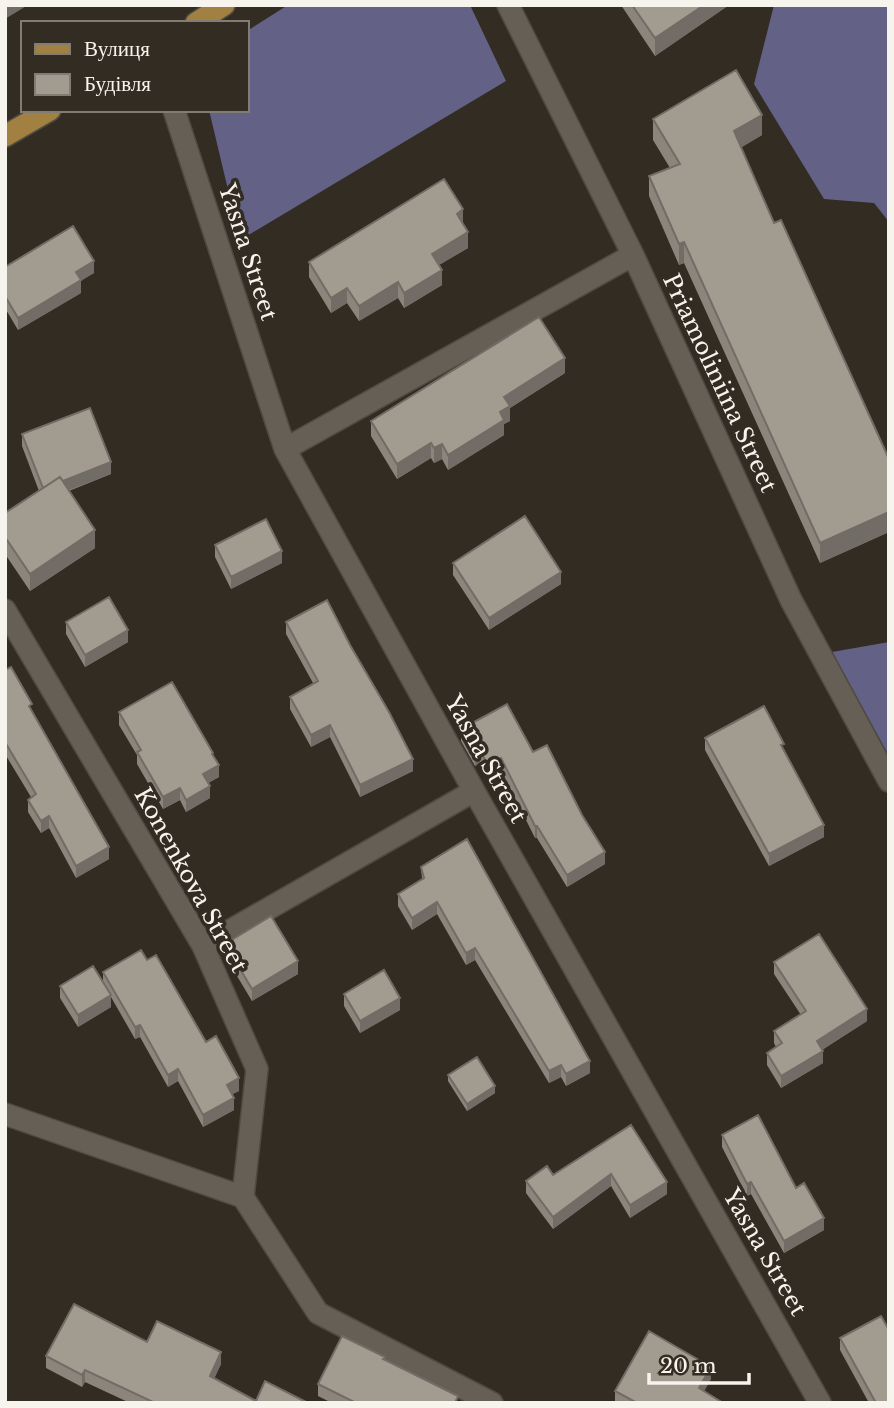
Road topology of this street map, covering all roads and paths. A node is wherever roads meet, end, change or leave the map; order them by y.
1 (224, 5) edge
2 (508, 5) edge
3 (200, 21) edge
4 (47, 112) edge
5 (175, 112) edge
6 (5, 136) edge
7 (633, 255) junction
8 (285, 449) junction
9 (5, 610) edge
10 (889, 781) edge
11 (474, 791) junction
12 (204, 946) junction
13 (5, 1114) edge
14 (243, 1197) junction
15 (492, 1403) edge
16 (820, 1403) edge

1 - 3 main road
2 - 7 street, Priamoliniina Street
4 - 6 main road
5 - 8 street, Yasna Street
7 - 8 street
7 - 10 street, Priamoliniina Street
8 - 11 street, Yasna Street
9 - 12 street, Konenkova Street
11 - 12 street
11 - 16 street, Yasna Street
12 - 14 street, Konenkova Street
13 - 14 street
14 - 15 street

